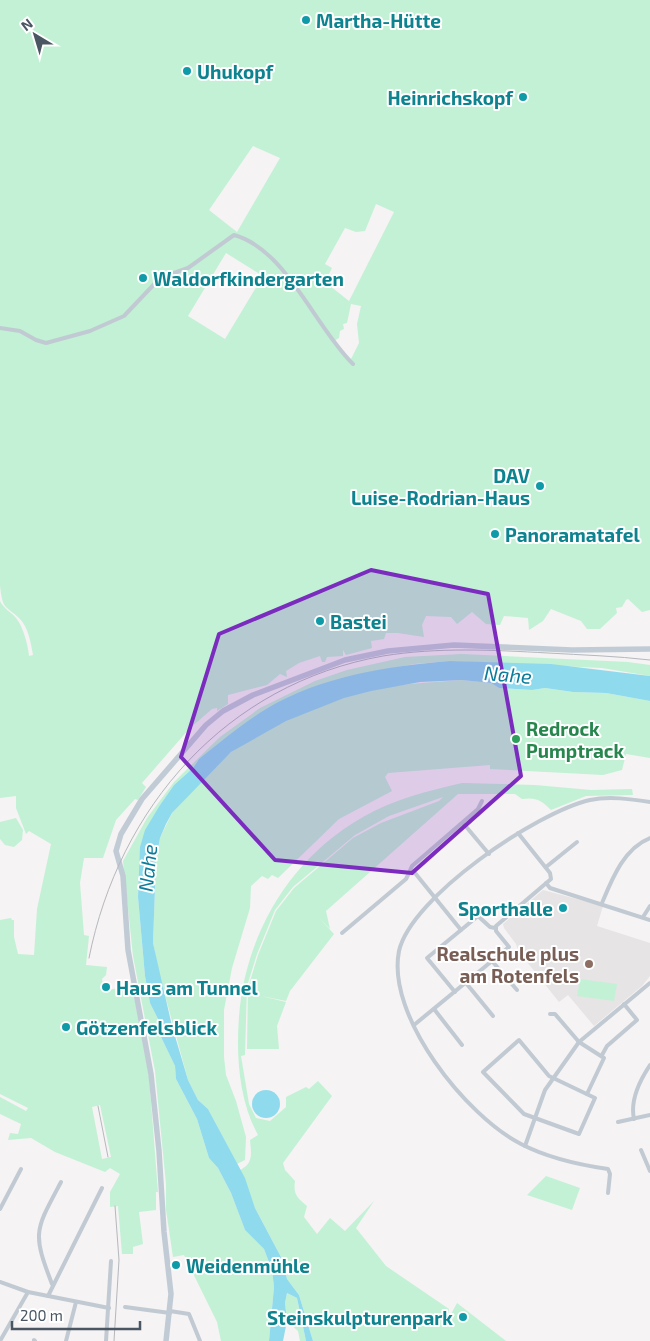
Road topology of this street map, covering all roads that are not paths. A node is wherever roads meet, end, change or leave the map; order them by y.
1 (0, 328) edge
2 (353, 364) dead end
3 (650, 649) edge
4 (482, 801) dead end
5 (650, 802) edge
6 (463, 823) junction
7 (518, 834) junction
8 (650, 838) edge
9 (577, 842) dead end
10 (489, 854) junction
11 (546, 867) junction
12 (409, 872) junction
13 (546, 883) junction
14 (435, 898) junction
15 (602, 903) junction
16 (650, 906) edge
17 (643, 917) junction
18 (650, 920) edge
19 (495, 928) junction
20 (461, 930) junction
21 (342, 933) dead end
22 (492, 961) junction
23 (466, 983) junction
24 (650, 983) edge
25 (517, 990) dead end
26 (455, 992) junction
27 (624, 1004) junction
28 (434, 1009) junction
29 (550, 1014) dead end
30 (493, 1016) dead end
31 (414, 1025) junction
32 (579, 1042) junction
33 (462, 1045) dead end
34 (602, 1055) junction
35 (650, 1065) edge
36 (552, 1078) junction
37 (587, 1094) junction
38 (650, 1115) edge
39 (534, 1118) junction
40 (634, 1119) junction
41 (618, 1122) dead end
42 (525, 1146) junction
43 (641, 1150) dead end
44 (648, 1157) edge
45 (21, 1169) dead end
46 (650, 1170) edge
47 (61, 1182) dead end
48 (102, 1188) dead end
49 (608, 1193) dead end
50 (0, 1209) edge
51 (111, 1260) dead end
52 (0, 1282) edge
53 (52, 1284) junction
54 (28, 1292) junction
55 (48, 1296) junction
56 (76, 1302) junction
57 (125, 1307) dead end
58 (109, 1308) junction
59 (170, 1312) junction
60 (0, 1340) edge
61 (66, 1341) edge
62 (106, 1341) edge
63 (166, 1341) edge
64 (200, 1341) edge

1 - 2 street
3 - 59 main road
4 - 6 street
5 - 7 street
6 - 10 street
6 - 12 street
7 - 10 street
7 - 11 street
8 - 15 street
9 - 11 street
10 - 14 street
11 - 13 street
12 - 14 street
12 - 21 street
13 - 15 street
13 - 19 street
14 - 20 street
14 - 31 street
15 - 17 street
16 - 17 street
17 - 18 street
19 - 20 street
19 - 22 street
20 - 26 street
22 - 23 street
22 - 25 street
23 - 26 street
23 - 30 street
24 - 27 street
26 - 28 street
27 - 32 street
27 - 34 street
28 - 31 street
28 - 33 street
29 - 32 street
31 - 42 street
32 - 34 street
32 - 36 street
34 - 37 street
35 - 40 street
36 - 37 street
36 - 39 street
36 - 39 street
37 - 39 street
38 - 40 street
39 - 42 street
40 - 41 street
42 - 49 street
43 - 44 street
44 - 46 street
45 - 50 street
47 - 53 street
48 - 53 street
51 - 58 street
52 - 54 street
53 - 55 street
54 - 55 street
54 - 60 street
55 - 56 street
56 - 58 street
56 - 61 street
57 - 59 street
58 - 62 street
59 - 63 main road
59 - 64 street

